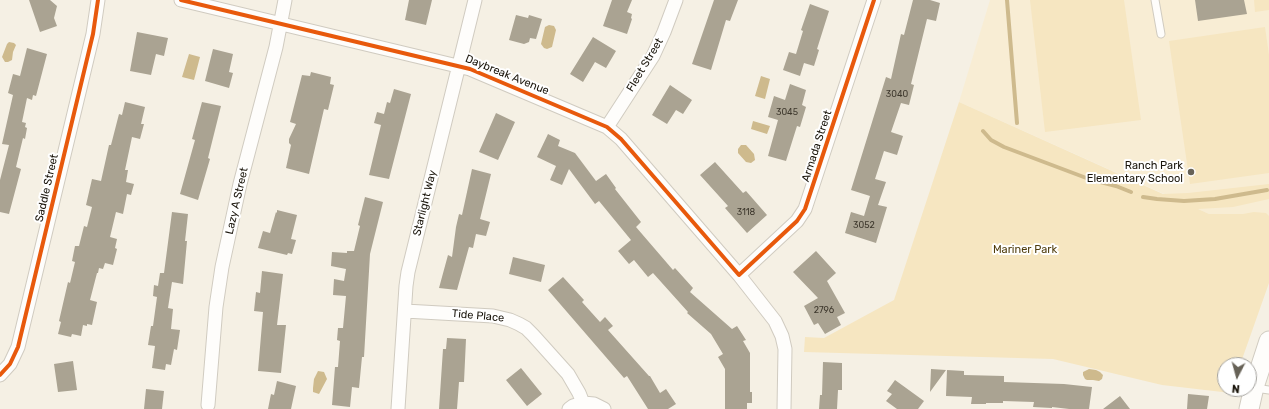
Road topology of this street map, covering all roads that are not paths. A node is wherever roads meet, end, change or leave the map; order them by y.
1 (98, 0) edge
2 (181, 0) edge
3 (285, 0) edge
4 (475, 0) edge
5 (676, 0) edge
6 (874, 0) edge
7 (1155, 0) edge
8 (280, 24) junction
9 (1161, 34) dead end
10 (459, 66) junction
11 (607, 127) junction
12 (739, 275) junction
13 (405, 310) junction
14 (1269, 341) edge
15 (0, 375) edge
16 (1262, 389) edge
17 (583, 403) junction
18 (208, 406) dead end
19 (398, 409) edge
20 (569, 409) edge
21 (604, 409) edge
22 (784, 409) edge
23 (1249, 409) edge

1 - 15 street, Saddle Street
2 - 8 street, Daybreak Avenue
3 - 8 street, Lazy A Street
4 - 10 street, Starlight Way
5 - 11 street, Fleet Street
6 - 12 street, Armada Street
7 - 9 lane
8 - 10 street, Daybreak Avenue
8 - 18 street, Lazy A Street
10 - 11 street, Daybreak Avenue
10 - 13 street, Starlight Way
11 - 12 street, Daybreak Avenue
12 - 22 street, Daybreak Avenue
13 - 17 street, Tide Place
13 - 19 street, Starlight Way
14 - 16 main road
16 - 23 main road
17 - 20 street
17 - 21 street

